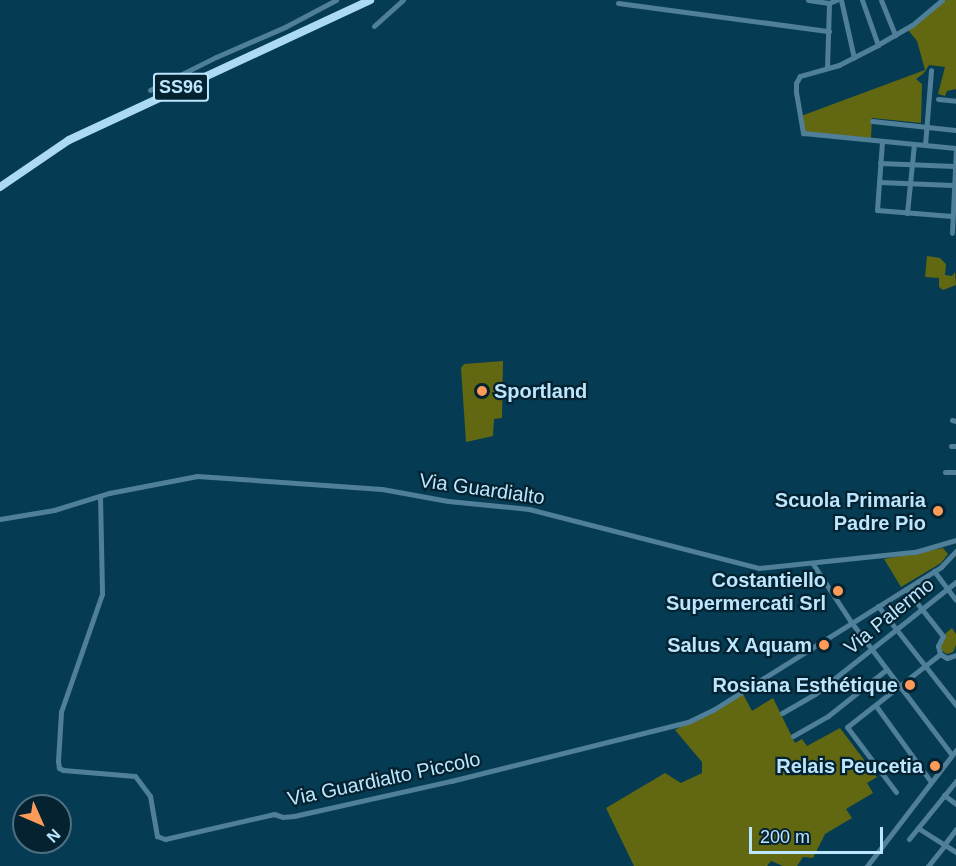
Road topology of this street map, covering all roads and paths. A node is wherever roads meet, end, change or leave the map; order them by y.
1 (336, 0) edge
2 (370, 0) edge
3 (403, 0) edge
4 (808, 0) edge
5 (836, 0) edge
6 (841, 0) edge
7 (862, 0) edge
8 (881, 0) edge
9 (942, 0) edge
10 (618, 3) dead end
11 (830, 3) junction
12 (374, 26) dead end
13 (829, 31) junction
14 (895, 35) junction
15 (878, 45) junction
16 (854, 58) junction
17 (827, 68) junction
18 (931, 70) dead end
19 (150, 90) dead end
20 (938, 99) dead end
21 (956, 101) edge
22 (872, 121) dead end
23 (924, 126) junction
24 (956, 130) edge
25 (882, 142) junction
26 (914, 144) junction
27 (925, 145) junction
28 (956, 148) edge
29 (880, 163) junction
30 (911, 164) junction
31 (954, 166) junction
32 (879, 182) junction
33 (910, 184) junction
34 (953, 186) junction
35 (0, 187) edge
36 (907, 213) junction
37 (952, 216) junction
38 (952, 233) dead end
39 (945, 472) dead end
40 (956, 472) edge
41 (100, 496) junction
42 (0, 519) edge
43 (956, 540) edge
44 (944, 544) junction
45 (954, 553) edge
46 (813, 564) junction
47 (934, 571) junction
48 (956, 582) edge
49 (906, 589) junction
50 (947, 589) junction
51 (956, 600) edge
52 (878, 606) junction
53 (922, 610) junction
54 (851, 622) junction
55 (897, 630) junction
56 (872, 649) junction
57 (940, 654) junction
58 (956, 655) edge
59 (924, 666) junction
60 (887, 669) junction
61 (900, 685) junction
62 (956, 705) edge
63 (876, 706) junction
64 (782, 713) dead end
65 (793, 736) dead end
66 (953, 754) edge
67 (956, 763) edge
68 (956, 781) edge
69 (931, 782) junction
70 (896, 792) dead end
71 (944, 795) junction
72 (956, 804) edge
73 (918, 828) junction
74 (956, 829) edge
75 (909, 839) dead end
76 (944, 845) junction
77 (956, 852) edge
78 (870, 865) edge
79 (930, 865) edge

1 - 19 street
2 - 35 highway, SS96
3 - 12 street
4 - 11 street
5 - 11 street
6 - 16 street
7 - 15 street
8 - 14 street
9 - 14 street
10 - 13 street
11 - 13 street
13 - 17 street
14 - 15 street
15 - 16 street
16 - 17 street
17 - 25 street
18 - 23 street
20 - 21 street
22 - 23 street
23 - 24 street
23 - 27 street
25 - 26 street
25 - 29 street
26 - 27 street
26 - 30 street
27 - 28 street
28 - 31 street
29 - 30 street
29 - 32 street
30 - 31 street
30 - 33 street
31 - 34 street
32 - 33 street
32 - 36 street
33 - 34 street
33 - 36 street
34 - 37 street
36 - 37 street
37 - 38 street
39 - 40 street
41 - 42 street, Via Guardialto
41 - 46 street, Via Guardialto
41 - 54 street, Via Guardialto Piccolo
43 - 44 street, Via Guardialto
44 - 45 street, Via Guardialto Piccolo
44 - 46 street, Via Guardialto
45 - 47 street, Via Guardialto Piccolo
46 - 54 street
47 - 49 street, Via Guardialto Piccolo
47 - 50 street
48 - 50 street, Via Palermo
49 - 52 street, Via Guardialto Piccolo
49 - 53 street
50 - 51 street
50 - 53 street, Via Palermo
52 - 54 street, Via Guardialto Piccolo
52 - 55 street
53 - 55 street, Via Palermo
53 - 57 street
54 - 56 street
55 - 56 street, Via Palermo
55 - 59 street
56 - 60 street
56 - 64 street, Via Palermo
57 - 58 street
57 - 59 street
59 - 61 street
59 - 62 street
60 - 61 street
60 - 65 street
61 - 63 street
61 - 66 street
63 - 69 street
63 - 70 street
66 - 67 street
66 - 69 street
68 - 71 street
69 - 78 street
71 - 72 street
71 - 73 street
73 - 75 street
73 - 76 street
74 - 76 street
76 - 77 street
76 - 79 street

